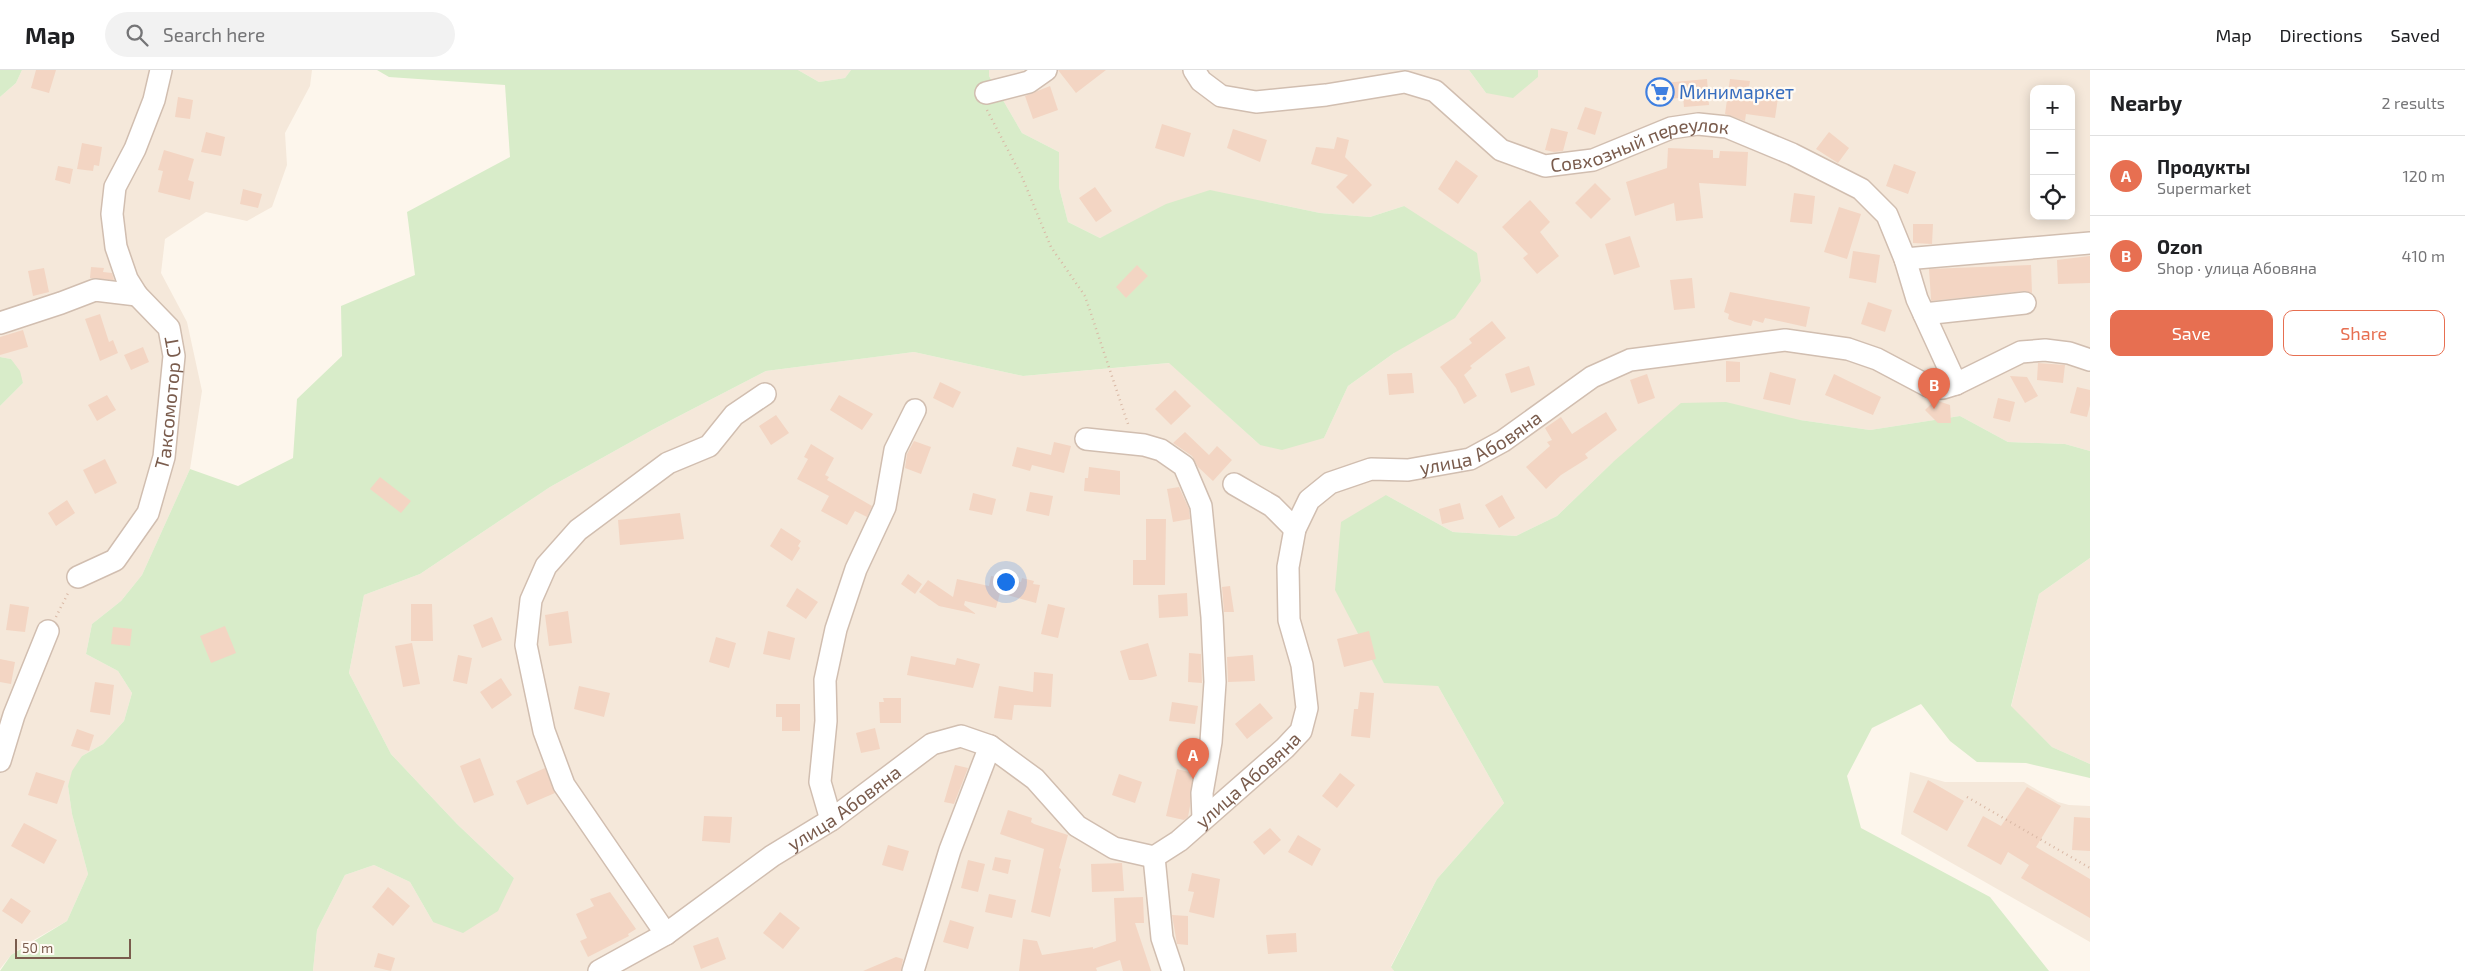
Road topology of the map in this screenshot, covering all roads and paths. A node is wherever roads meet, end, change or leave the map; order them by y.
1 (161, 70) edge
2 (1046, 70) edge
3 (1194, 70) edge
4 (986, 93) joint
5 (2090, 243) edge
6 (1905, 260) junction
7 (137, 295) junction
8 (2025, 303) dead end
9 (1924, 314) junction
10 (0, 323) edge
11 (2090, 360) edge
12 (1956, 384) junction
13 (765, 394) dead end
14 (915, 410) dead end
15 (1086, 439) dead end
16 (1144, 445) junction
17 (1234, 484) dead end
18 (1295, 529) junction
19 (78, 577) joint
20 (48, 631) joint
21 (990, 746) junction
22 (0, 762) edge
23 (1967, 797) dead end
24 (1203, 819) junction
25 (831, 820) junction
26 (1154, 857) junction
27 (2090, 868) edge
28 (666, 934) junction
29 (599, 971) edge
30 (913, 971) edge
31 (1173, 971) edge

1 - 7 street, Таксомотор СТ
2 - 4 street
3 - 6 street, Совхозный переулок
4 - 16 path
5 - 6 street
6 - 9 street, Совхозный переулок
7 - 10 street
7 - 19 street, Таксомотор СТ
8 - 9 street
9 - 12 street, Совхозный переулок
11 - 12 street, улица Абовяна
12 - 18 street, улица Абовяна
13 - 28 street
14 - 25 street
15 - 16 street
16 - 24 street
17 - 18 street
18 - 24 street, улица Абовяна
19 - 20 path
20 - 22 street
21 - 25 street, улица Абовяна
21 - 26 street, улица Абовяна
21 - 30 street
23 - 27 path
24 - 26 street, улица Абовяна
25 - 28 street, улица Абовяна
26 - 31 street
28 - 29 street, улица Абовяна

